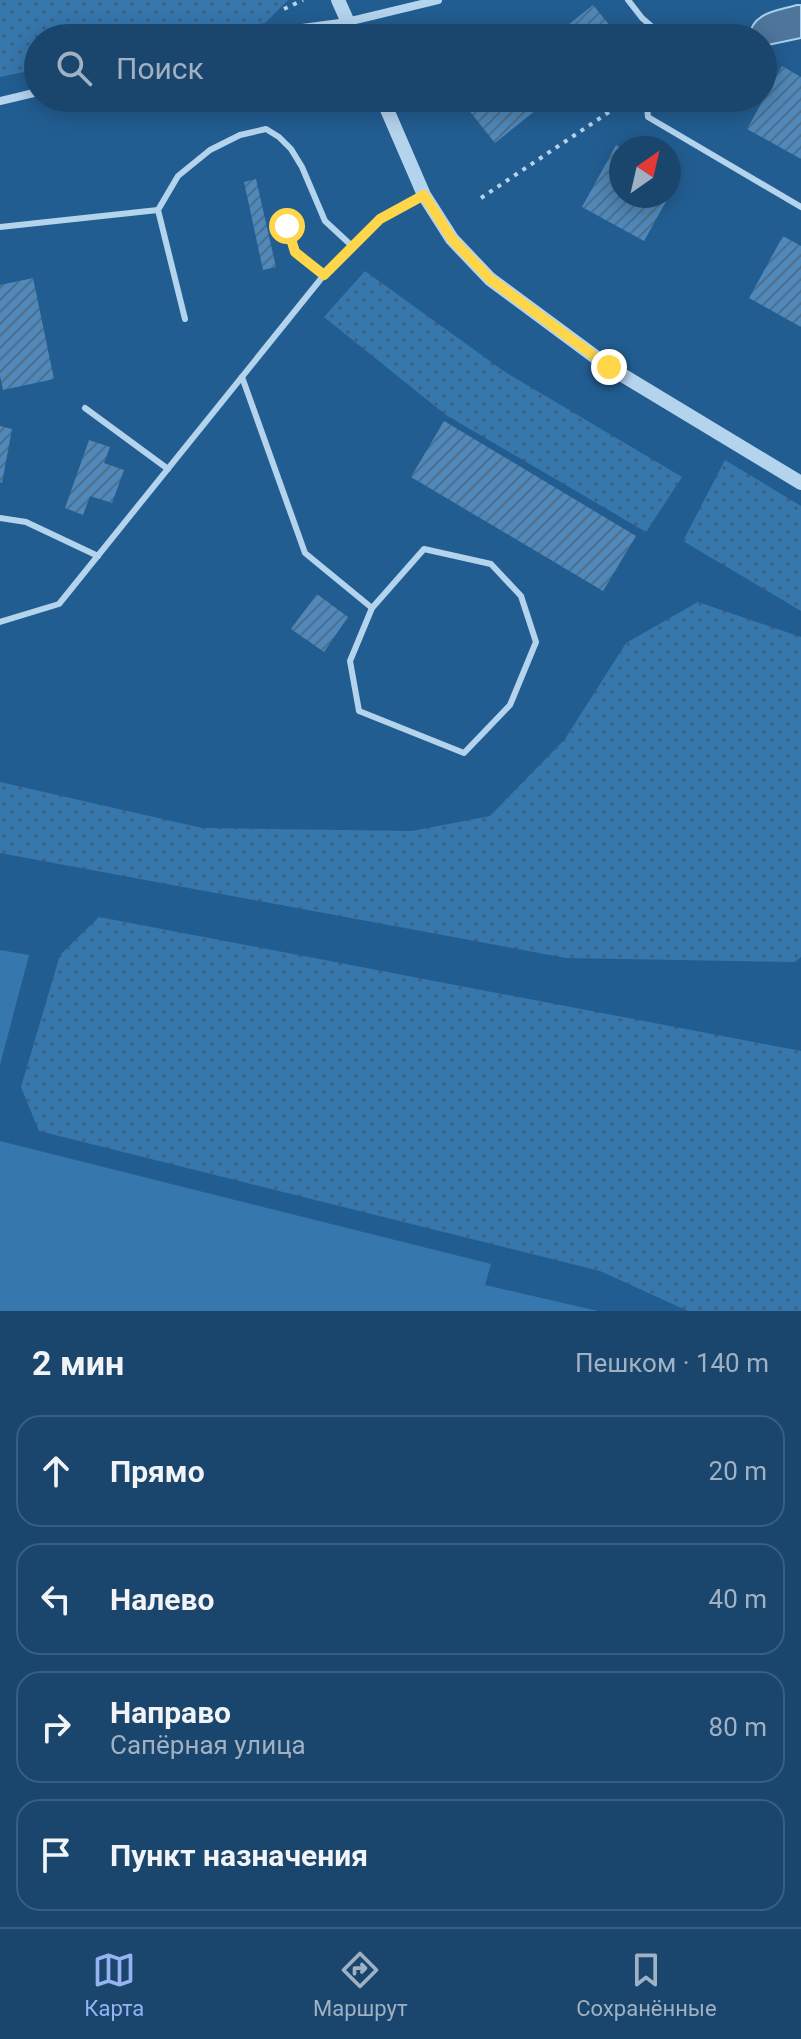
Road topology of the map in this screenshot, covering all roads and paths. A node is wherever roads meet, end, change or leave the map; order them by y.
1 (303, 0) edge
2 (338, 0) edge
3 (438, 0) edge
4 (628, 0) edge
5 (284, 9) dead end
6 (347, 22) junction
7 (332, 24) edge
8 (649, 24) edge
9 (24, 95) edge
10 (0, 101) edge
11 (388, 112) edge
12 (609, 112) edge
13 (647, 112) edge
14 (424, 195) junction
15 (481, 198) dead end
16 (801, 207) edge
17 (158, 210) junction
18 (284, 217) dead end
19 (0, 227) edge
20 (352, 246) junction
21 (324, 275) junction
22 (185, 319) dead end
23 (242, 377) junction
24 (85, 408) dead end
25 (168, 469) junction
26 (801, 483) edge
27 (0, 518) edge
28 (98, 556) junction
29 (372, 608) junction
30 (0, 622) edge

1 - 5 path
2 - 6 street
3 - 6 street
4 - 8 lane
6 - 7 street
9 - 10 street
11 - 14 street
12 - 15 path
13 - 16 lane
14 - 20 lane
14 - 26 street
17 - 19 lane
17 - 20 lane
17 - 22 lane
18 - 21 lane
20 - 21 lane
21 - 23 lane
23 - 25 lane
23 - 29 lane
24 - 25 lane
25 - 28 lane
27 - 28 lane
28 - 30 lane
29 - 29 lane

